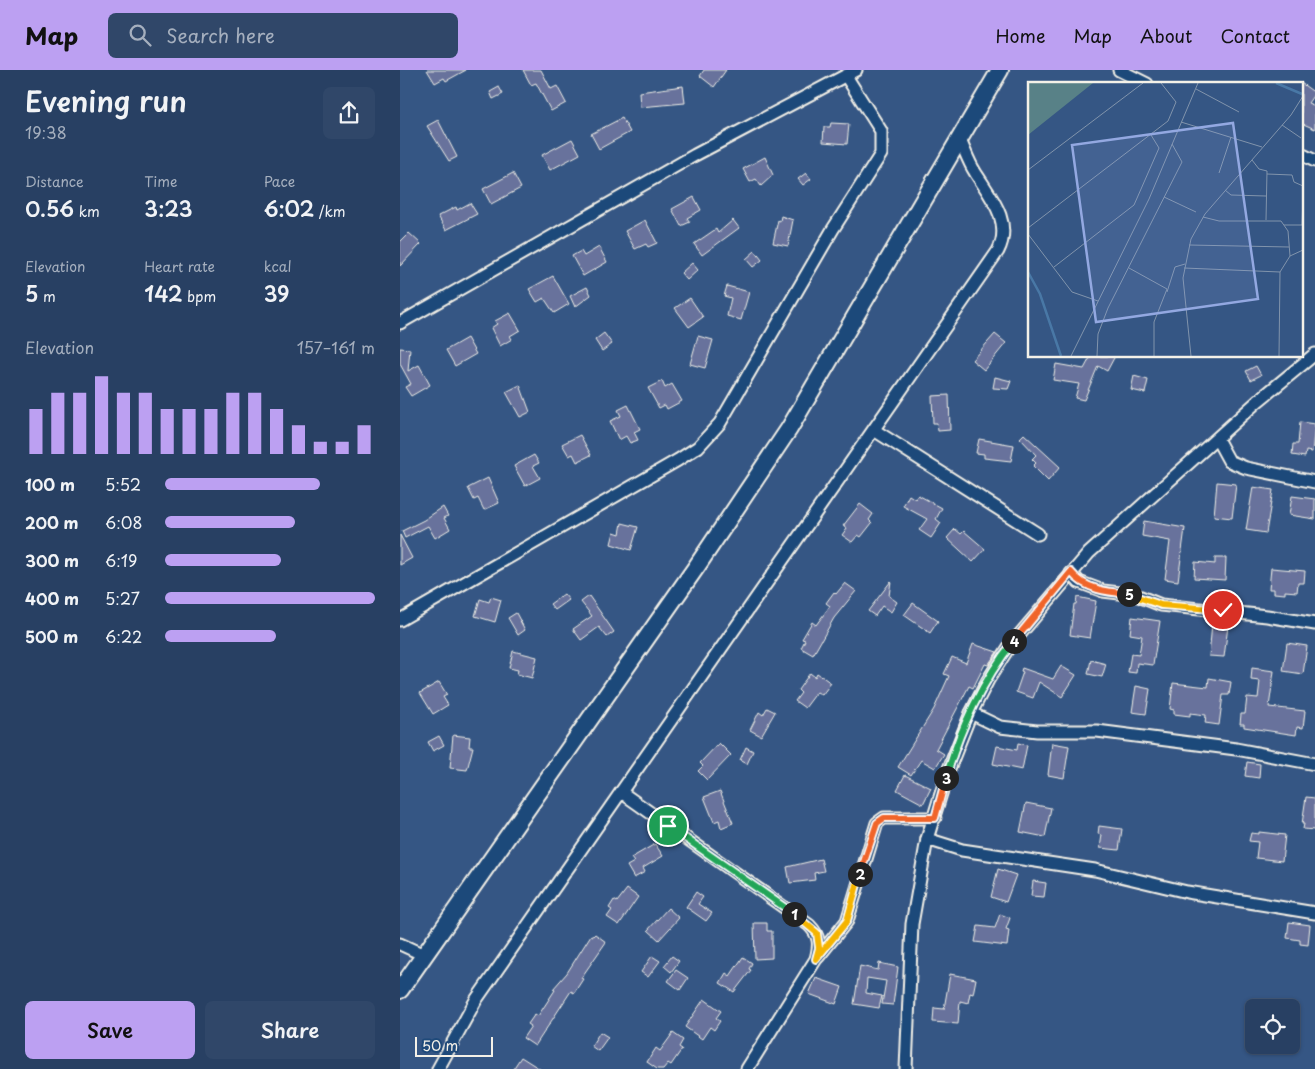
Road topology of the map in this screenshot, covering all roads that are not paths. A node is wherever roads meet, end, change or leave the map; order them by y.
1 (1000, 70) edge
2 (1119, 70) edge
3 (851, 73) edge
4 (1143, 82) edge
5 (960, 140) junction
6 (1302, 154) edge
7 (1315, 161) edge
8 (400, 323) edge
9 (1315, 354) edge
10 (874, 430) junction
11 (1217, 439) junction
12 (1315, 482) edge
13 (1038, 534) dead end
14 (1071, 572) junction
15 (400, 620) edge
16 (1315, 624) edge
17 (971, 713) junction
18 (1315, 764) edge
19 (621, 792) junction
20 (935, 818) junction
21 (927, 839) junction
22 (1315, 913) edge
23 (400, 944) edge
24 (424, 955) junction
25 (816, 959) junction
26 (400, 990) edge
27 (438, 1069) edge
28 (747, 1069) edge
29 (906, 1069) edge

1 - 5 main road
2 - 4 street
3 - 8 street
3 - 15 street
5 - 10 street
5 - 24 main road
6 - 7 street
9 - 11 street
10 - 13 street
10 - 19 street
11 - 12 street
11 - 14 street
14 - 16 street
14 - 17 street
17 - 18 street
17 - 20 street
19 - 25 street
19 - 27 street
20 - 21 street
20 - 25 street
21 - 22 street
21 - 29 street
23 - 24 street
24 - 26 main road
25 - 28 street

